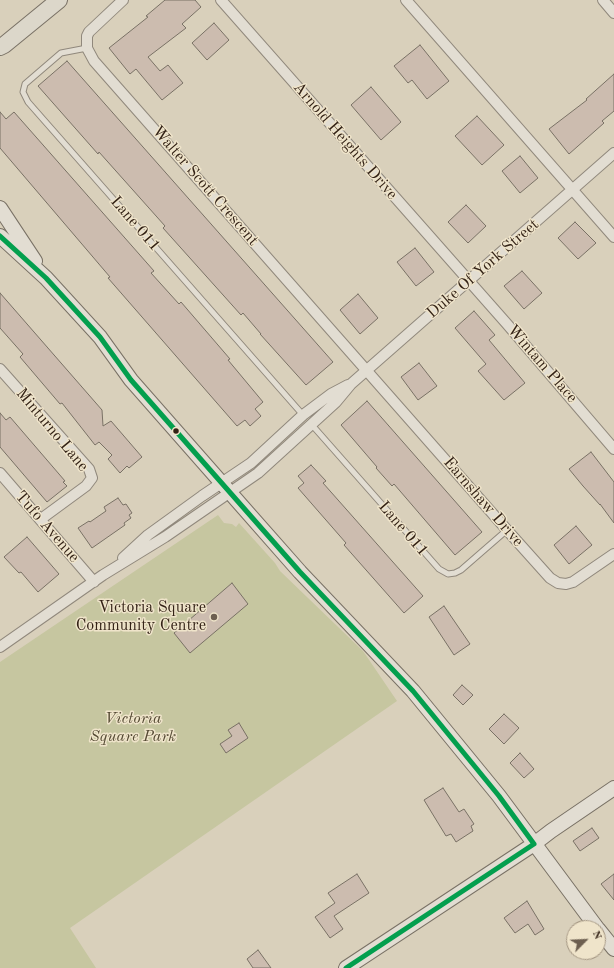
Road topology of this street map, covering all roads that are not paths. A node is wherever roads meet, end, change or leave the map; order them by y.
1 (59, 0) edge
2 (123, 0) edge
3 (221, 0) edge
4 (406, 0) edge
5 (603, 0) edge
6 (614, 13) edge
7 (86, 48) junction
8 (1, 49) edge
9 (614, 153) edge
10 (572, 190) junction
11 (0, 208) edge
12 (0, 236) edge
13 (614, 237) edge
14 (46, 278) junction
15 (468, 281) junction
16 (0, 369) edge
17 (367, 370) junction
18 (351, 384) junction
19 (303, 415) junction
20 (312, 425) junction
21 (614, 448) edge
22 (0, 473) edge
23 (226, 488) junction
24 (41, 519) junction
25 (507, 530) junction
26 (614, 554) edge
27 (94, 582) junction
28 (0, 647) edge
29 (614, 788) edge
30 (534, 844) junction
31 (592, 920) edge
32 (606, 938) edge
33 (614, 949) edge
34 (346, 968) edge

1 - 8 main road
2 - 7 street
3 - 15 street, Arnold Heights Drive
4 - 10 street
5 - 6 street
7 - 17 street, Walter Scott Crescent
7 - 19 lane, Lane 011
9 - 10 street, Duke Of York Street
10 - 13 street
10 - 15 street, Duke Of York Street
11 - 14 main road
12 - 14 main road
14 - 23 main road
15 - 17 street, Duke Of York Street
15 - 21 street, Wintam Place
16 - 24 street, Minturno Lane
17 - 18 street, Duke Of York Street
17 - 25 street, Earnshaw Drive
18 - 19 street, Duke Of York Street
18 - 20 street, Duke Of York Street
19 - 23 street, Duke Of York Street
20 - 23 street, Duke Of York Street
20 - 25 lane, Lane 011
22 - 24 street, Tufo Avenue
23 - 27 street
23 - 30 main road
24 - 27 street, Tufo Avenue
25 - 26 street, Earnshaw Drive
27 - 28 street
29 - 30 main road
30 - 31 main road
30 - 34 main road
32 - 33 main road

